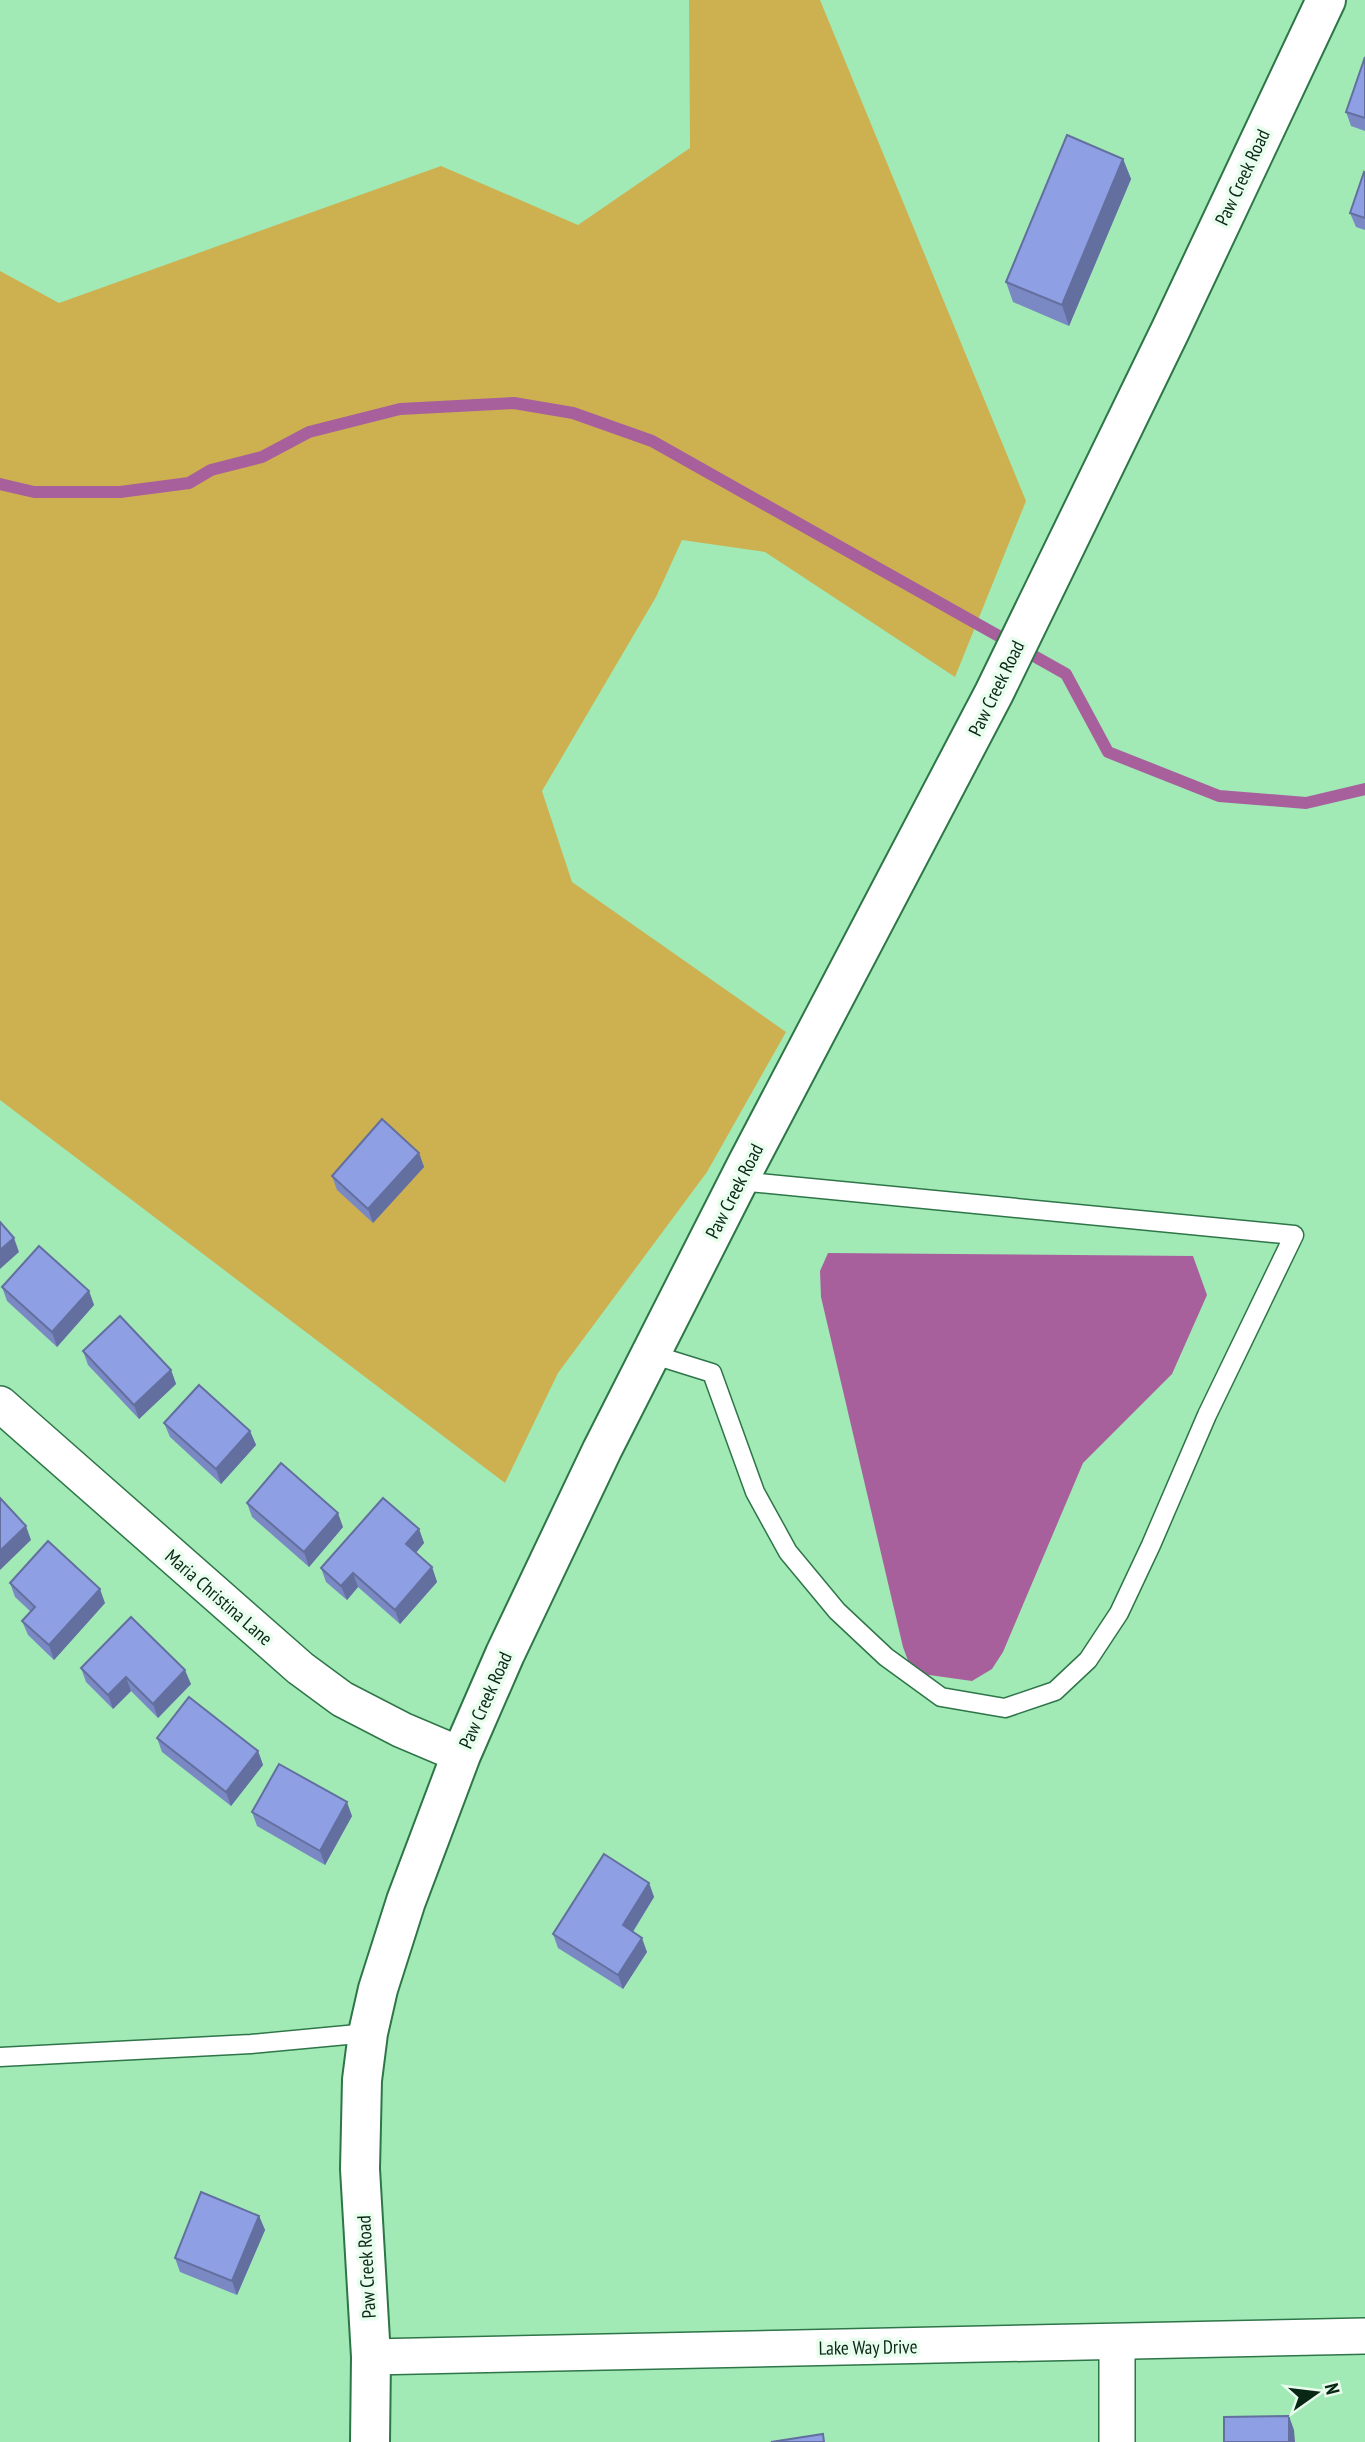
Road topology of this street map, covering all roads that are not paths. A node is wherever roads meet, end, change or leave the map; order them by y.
1 (1326, 0) edge
2 (739, 1181) junction
3 (651, 1354) junction
4 (0, 1404) edge
5 (461, 1755) junction
6 (368, 2033) junction
7 (0, 2057) edge
8 (1365, 2336) edge
9 (1117, 2342) junction
10 (371, 2357) junction
11 (370, 2442) edge
12 (1118, 2442) edge

1 - 2 street, Paw Creek Road
2 - 3 street, Paw Creek Road
2 - 3 lane
3 - 5 street, Paw Creek Road
4 - 5 street, Maria Christina Lane
5 - 6 street, Paw Creek Road
6 - 7 lane
6 - 10 street, Paw Creek Road
8 - 9 street, Lake Way Drive
9 - 10 street, Lake Way Drive
9 - 12 street
10 - 11 street, Paw Creek Road

